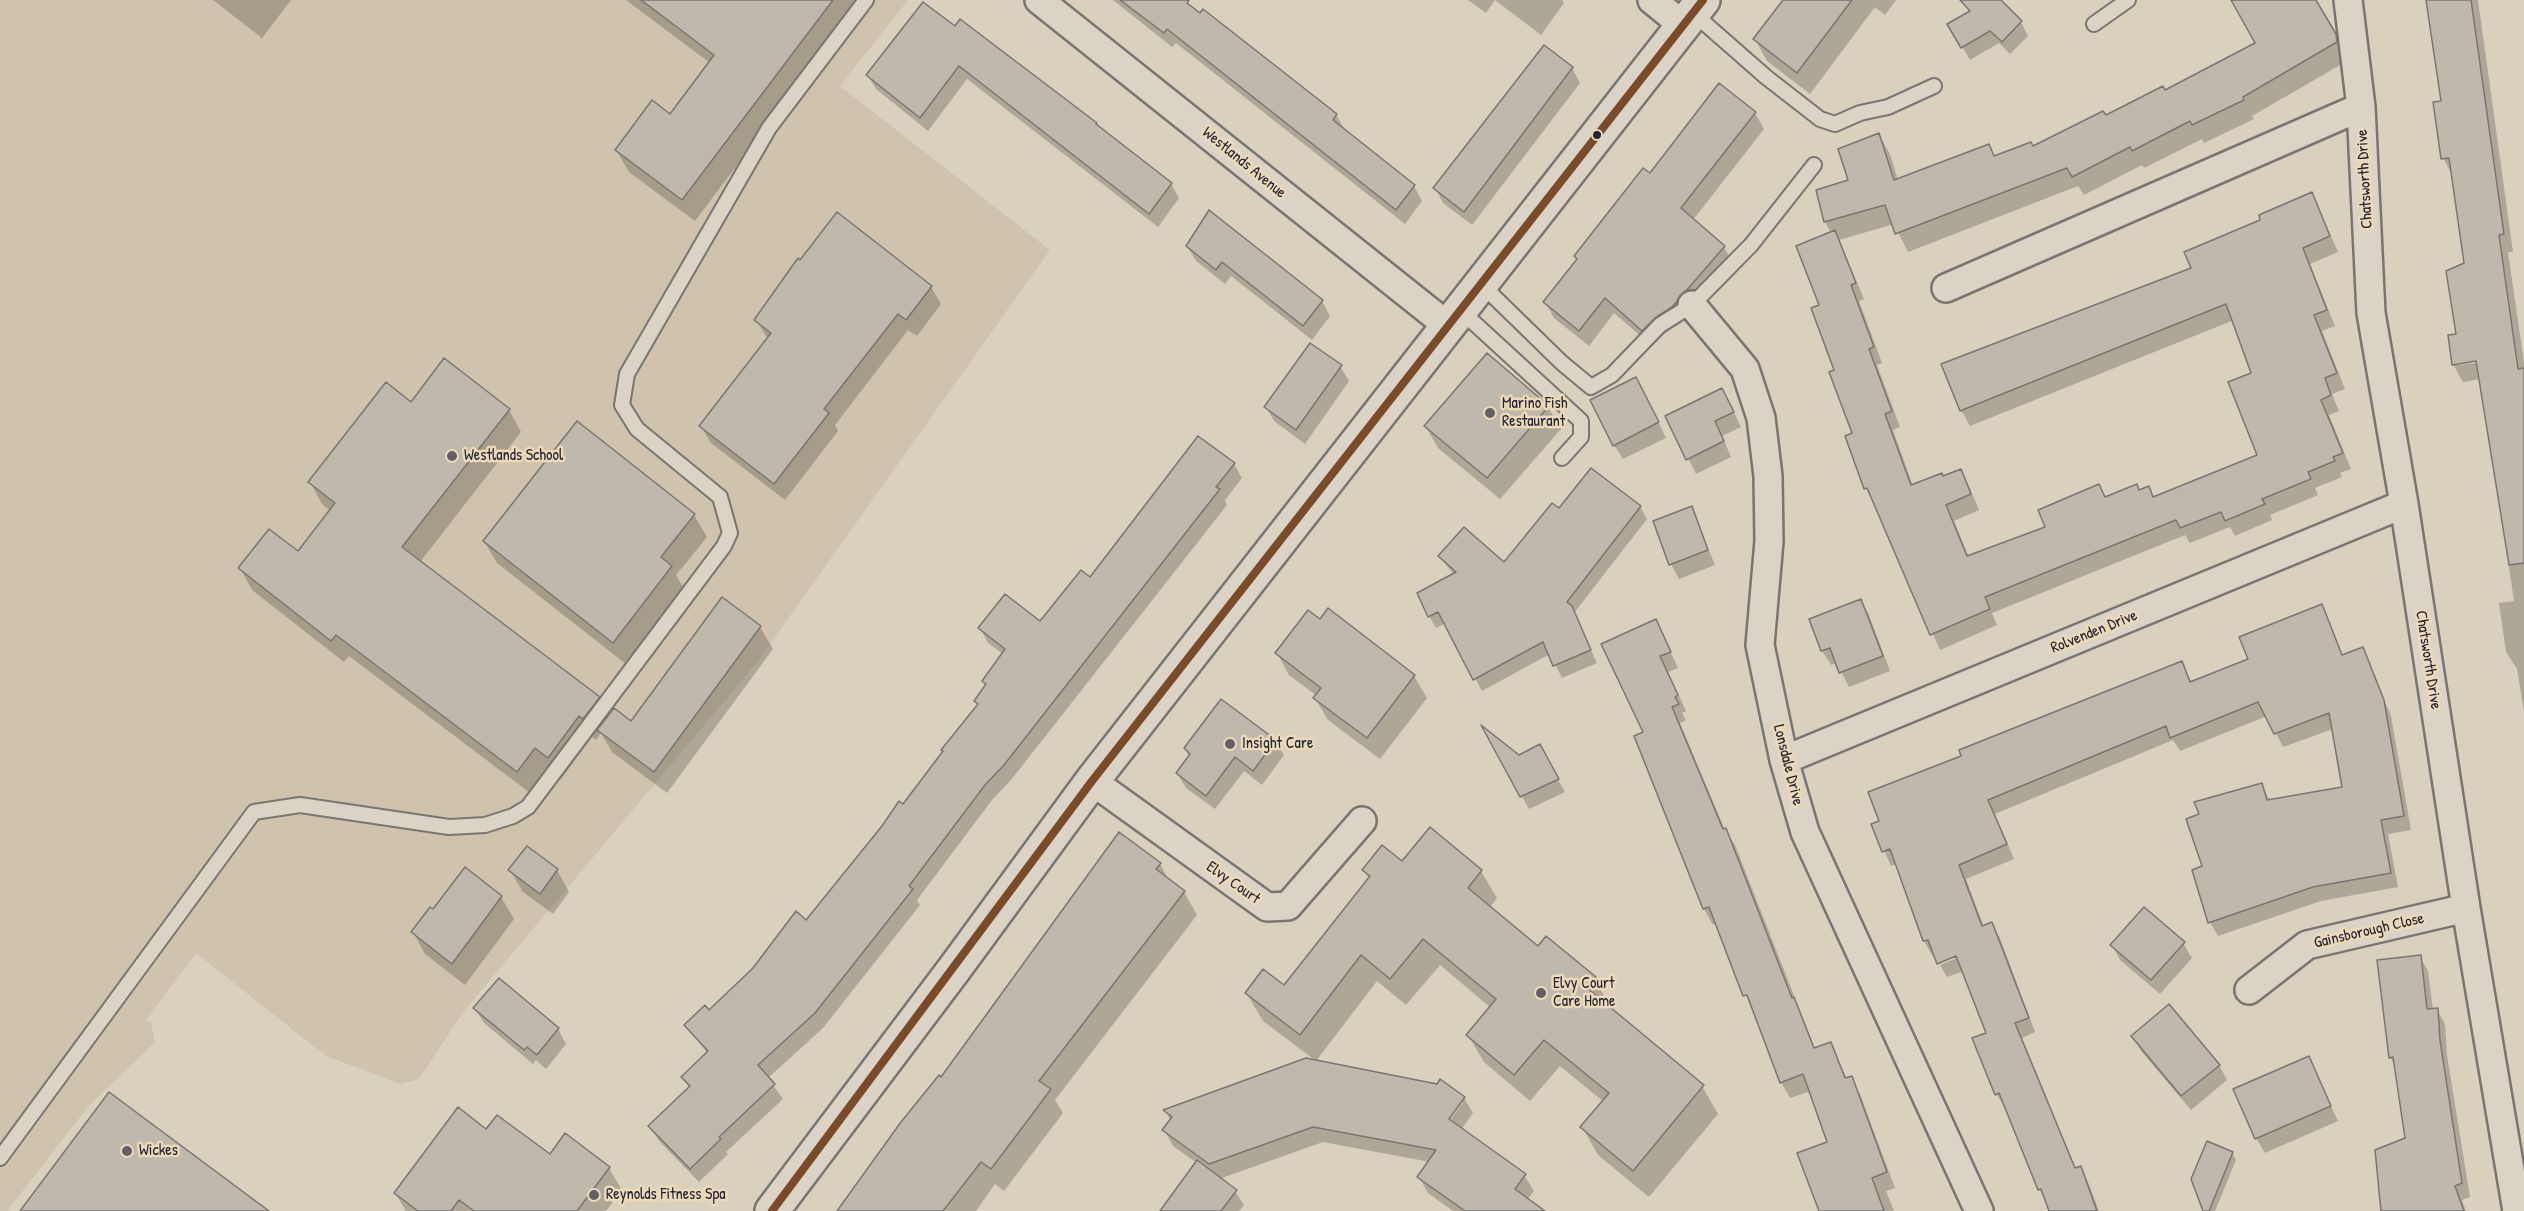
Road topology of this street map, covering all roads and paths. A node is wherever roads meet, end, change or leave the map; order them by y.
1 (866, 0) edge
2 (1039, 0) edge
3 (1652, 0) edge
4 (2128, 0) edge
5 (2348, 0) edge
6 (1693, 13) edge
7 (2094, 24) dead end
8 (1934, 86) dead end
9 (2361, 107) junction
10 (1814, 165) dead end
11 (1481, 284) junction
12 (1946, 288) dead end
13 (1692, 305) junction
14 (1454, 318) junction
15 (1562, 458) dead end
16 (2404, 504) junction
17 (1784, 760) junction
18 (1092, 781) junction
19 (1362, 820) dead end
20 (2466, 908) junction
21 (2249, 990) dead end
22 (0, 1158) edge
23 (772, 1211) edge
24 (1979, 1211) edge
25 (2517, 1211) edge

1 - 22 lane
2 - 14 street, Westlands Avenue
3 - 6 street
4 - 7 lane
5 - 9 street, Chatsworth Drive
6 - 8 lane
6 - 11 main road
9 - 12 street, Chatsworth Drive
9 - 16 street, Chatsworth Drive
10 - 13 lane
11 - 13 lane
11 - 14 main road
13 - 17 street, Lonsdale Drive
14 - 15 lane
14 - 18 main road
16 - 17 street, Rolvenden Drive
16 - 20 street, Chatsworth Drive
17 - 24 street, Lonsdale Drive
18 - 19 street, Elvy Court
18 - 23 main road
20 - 21 street, Gainsborough Close
20 - 25 street, Chatsworth Drive

